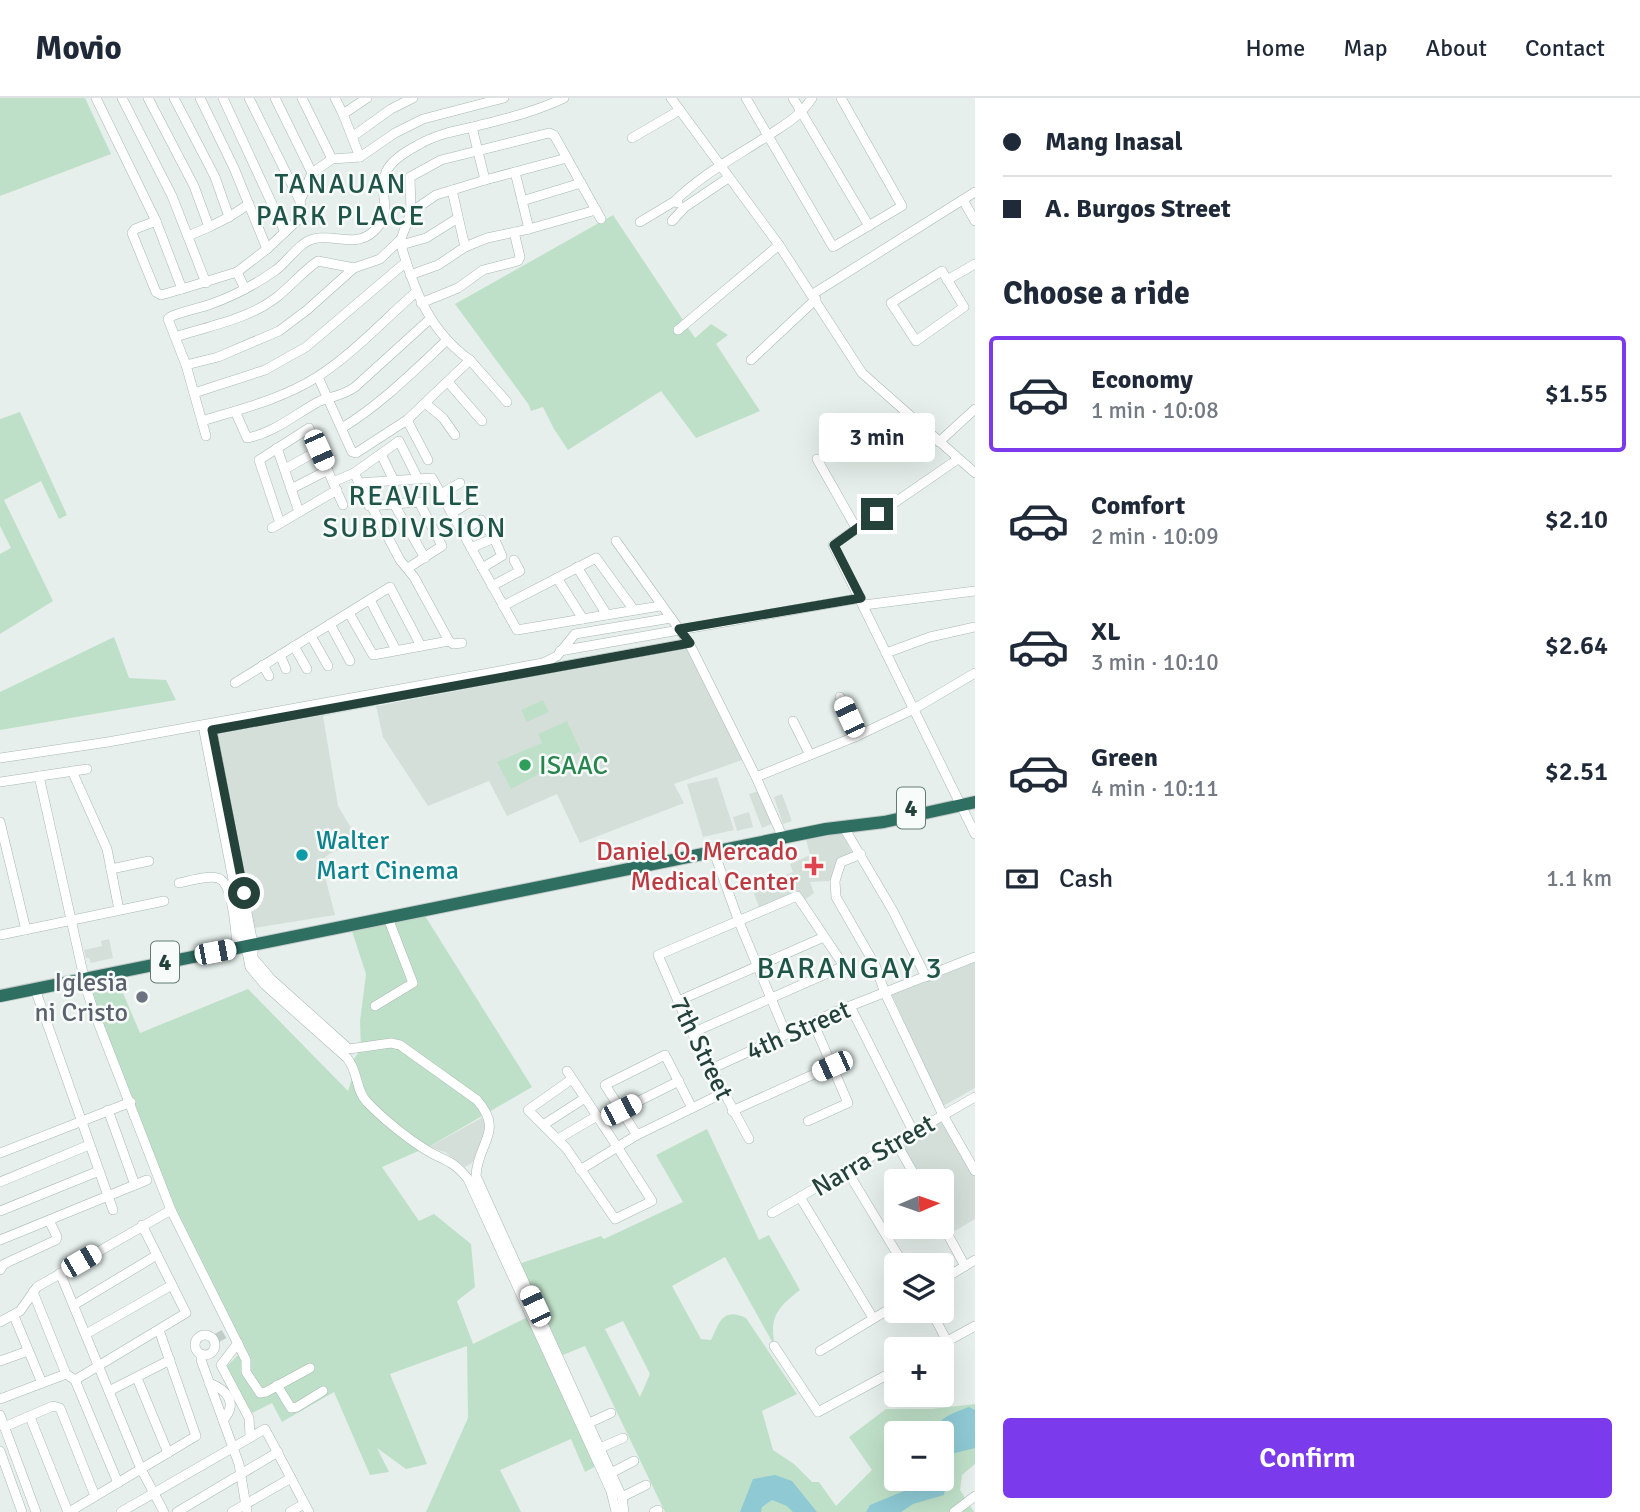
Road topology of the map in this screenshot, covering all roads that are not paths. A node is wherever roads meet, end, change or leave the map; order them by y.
1 (96, 98) edge
2 (122, 98) edge
3 (148, 98) edge
4 (174, 98) edge
5 (200, 98) edge
6 (223, 98) edge
7 (249, 98) edge
8 (275, 98) edge
9 (302, 98) edge
10 (335, 98) edge
11 (367, 98) edge
12 (413, 98) edge
13 (503, 98) edge
14 (564, 98) edge
15 (671, 98) edge
16 (746, 98) edge
17 (793, 98) edge
18 (811, 98) edge
19 (841, 98) edge
20 (680, 110) junction
21 (802, 113) junction
22 (343, 114) junction
23 (472, 127) junction
24 (768, 135) junction
25 (352, 136) junction
26 (632, 138) dead end
27 (478, 151) junction
28 (360, 157) junction
29 (567, 158) junction
30 (332, 159) junction
31 (720, 167) junction
32 (515, 172) junction
33 (312, 173) junction
34 (728, 178) junction
35 (485, 180) junction
36 (581, 183) junction
37 (452, 190) junction
38 (975, 192) edge
39 (963, 200) junction
40 (300, 201) junction
41 (522, 201) junction
42 (675, 201) junction
43 (249, 204) junction
44 (685, 207) junction
45 (411, 212) junction
46 (229, 217) junction
47 (458, 218) junction
48 (156, 221) junction
49 (672, 221) dead end
50 (975, 221) edge
51 (640, 222) dead end
52 (869, 226) junction
53 (209, 227) junction
54 (529, 229) junction
55 (285, 232) junction
56 (514, 232) junction
57 (188, 236) junction
58 (401, 242) junction
59 (779, 245) junction
60 (465, 247) junction
61 (267, 249) junction
62 (406, 262) junction
63 (975, 264) edge
64 (354, 268) junction
65 (237, 272) junction
66 (410, 275) junction
67 (947, 280) junction
68 (206, 283) junction
69 (182, 289) junction
70 (245, 289) junction
71 (416, 292) junction
72 (814, 297) junction
73 (421, 303) junction
74 (430, 319) junction
75 (678, 330) dead end
76 (175, 337) junction
77 (446, 341) junction
78 (470, 360) junction
79 (751, 360) dead end
80 (186, 365) junction
81 (318, 377) junction
82 (448, 382) junction
83 (194, 393) junction
84 (329, 398) junction
85 (507, 401) dead end
86 (425, 403) junction
87 (975, 409) edge
88 (235, 411) junction
89 (407, 420) junction
90 (202, 421) junction
91 (482, 421) dead end
92 (342, 428) junction
93 (456, 435) dead end
94 (206, 436) dead end
95 (939, 442) junction
96 (277, 448) junction
97 (319, 450) junction
98 (381, 454) junction
99 (958, 458) junction
100 (817, 459) dead end
101 (428, 460) dead end
102 (972, 467) edge
103 (285, 469) junction
104 (328, 470) junction
105 (354, 473) junction
106 (418, 479) junction
107 (394, 481) junction
108 (460, 483) dead end
109 (358, 484) junction
110 (335, 486) junction
111 (291, 489) junction
112 (441, 494) junction
113 (472, 501) dead end
114 (394, 504) junction
115 (343, 505) dead end
116 (369, 506) junction
117 (299, 512) junction
118 (452, 513) junction
119 (856, 528) junction
120 (461, 531) junction
121 (494, 538) junction
122 (616, 541) dead end
123 (471, 548) junction
124 (425, 558) junction
125 (513, 559) dead end
126 (482, 568) junction
127 (577, 568) junction
128 (408, 569) junction
129 (557, 578) junction
130 (492, 586) junction
131 (975, 591) edge
132 (370, 600) junction
133 (862, 602) junction
134 (503, 606) junction
135 (660, 606) junction
136 (634, 610) junction
137 (349, 613) junction
138 (607, 615) junction
139 (671, 618) junction
140 (583, 619) junction
141 (330, 624) junction
142 (975, 628) edge
143 (679, 629) junction
144 (311, 636) junction
145 (449, 641) junction
146 (462, 643) dead end
147 (690, 643) junction
148 (294, 646) junction
149 (422, 646) junction
150 (396, 650) junction
151 (560, 651) junction
152 (886, 653) junction
153 (280, 655) junction
154 (350, 661) dead end
155 (263, 665) junction
156 (328, 666) dead end
157 (307, 668) dead end
158 (286, 669) dead end
159 (975, 673) edge
160 (269, 676) dead end
161 (235, 683) dead end
162 (840, 698) dead end
163 (914, 709) junction
164 (793, 721) dead end
165 (212, 730) junction
166 (857, 736) junction
167 (810, 755) junction
168 (0, 758) edge
169 (87, 769) dead end
170 (72, 771) junction
171 (39, 776) junction
172 (756, 777) junction
173 (0, 782) edge
174 (975, 799) edge
175 (960, 802) junction
176 (0, 822) edge
177 (846, 825) junction
178 (975, 834) edge
179 (783, 838) junction
180 (714, 852) junction
181 (860, 854) junction
182 (149, 861) dead end
183 (111, 869) junction
184 (179, 883) dead end
185 (164, 901) dead end
186 (119, 910) junction
187 (388, 918) junction
188 (72, 920) junction
189 (738, 922) junction
190 (26, 930) junction
191 (0, 935) edge
192 (824, 937) junction
193 (247, 942) junction
194 (975, 957) edge
195 (758, 966) junction
196 (926, 977) junction
197 (85, 978) junction
198 (35, 989) junction
199 (885, 993) junction
200 (0, 996) edge
201 (771, 998) junction
202 (677, 1000) junction
203 (374, 1006) dead end
204 (850, 1006) junction
205 (813, 1022) junction
206 (692, 1033) junction
207 (786, 1034) junction
208 (346, 1052) junction
209 (832, 1066) junction
210 (711, 1069) junction
211 (678, 1081) junction
212 (723, 1093) junction
213 (975, 1097) edge
214 (585, 1098) junction
215 (131, 1102) junction
216 (692, 1108) junction
217 (108, 1110) junction
218 (621, 1110) junction
219 (732, 1111) junction
220 (943, 1115) junction
221 (597, 1116) junction
222 (80, 1120) junction
223 (808, 1121) dead end
224 (543, 1125) junction
225 (913, 1131) junction
226 (637, 1135) junction
227 (558, 1139) junction
228 (749, 1139) dead end
229 (895, 1141) junction
230 (89, 1145) junction
231 (618, 1147) junction
232 (0, 1153) edge
233 (846, 1169) junction
234 (911, 1169) edge
235 (580, 1170) junction
236 (99, 1171) junction
237 (975, 1171) edge
238 (472, 1177) junction
239 (147, 1180) dead end
240 (0, 1182) edge
241 (135, 1185) junction
242 (108, 1196) junction
243 (800, 1197) junction
244 (113, 1210) dead end
245 (171, 1210) junction
246 (0, 1211) edge
247 (772, 1213) dead end
248 (49, 1220) junction
249 (142, 1226) junction
250 (950, 1239) edge
251 (0, 1240) edge
252 (897, 1253) edge
253 (157, 1255) junction
254 (975, 1260) edge
255 (965, 1266) junction
256 (0, 1270) edge
257 (60, 1273) junction
258 (954, 1273) edge
259 (172, 1285) junction
260 (33, 1292) junction
261 (74, 1305) junction
262 (884, 1312) edge
263 (14, 1316) junction
264 (873, 1318) junction
265 (0, 1322) edge
266 (975, 1326) edge
267 (159, 1330) junction
268 (86, 1334) junction
269 (222, 1336) junction
270 (954, 1337) edge
271 (237, 1343) junction
272 (774, 1346) dead end
273 (551, 1350) junction
274 (28, 1351) junction
275 (820, 1351) dead end
276 (170, 1360) junction
277 (0, 1361) edge
278 (99, 1365) junction
279 (310, 1367) dead end
280 (66, 1374) junction
281 (884, 1376) edge
282 (137, 1378) junction
283 (75, 1380) junction
284 (42, 1383) junction
285 (277, 1385) junction
286 (110, 1391) junction
287 (323, 1391) dead end
288 (0, 1399) edge
289 (611, 1413) dead end
290 (0, 1415) edge
291 (30, 1417) junction
292 (589, 1423) junction
293 (4, 1427) junction
294 (250, 1436) junction
295 (623, 1438) dead end
296 (233, 1446) junction
297 (600, 1448) junction
298 (0, 1451) edge
299 (278, 1452) junction
300 (167, 1453) junction
301 (634, 1461) dead end
302 (141, 1469) junction
303 (241, 1473) junction
304 (611, 1473) junction
305 (291, 1478) junction
306 (118, 1483) junction
307 (646, 1485) dead end
308 (153, 1493) junction
309 (95, 1496) junction
310 (975, 1496) edge
311 (622, 1497) junction
312 (246, 1508) edge
313 (306, 1508) edge
314 (127, 1510) edge
315 (22, 1512) edge
316 (36, 1512) edge
317 (69, 1512) edge
318 (164, 1512) edge
319 (177, 1512) edge
320 (232, 1512) edge
321 (290, 1512) edge
322 (616, 1512) edge
323 (624, 1512) edge
324 (954, 1512) edge

1 - 48 street
2 - 57 street
3 - 53 street
4 - 46 street
5 - 43 street
6 - 55 street
7 - 40 street
8 - 33 street
9 - 30 street
10 - 22 street
11 - 22 street
12 - 25 street
13 - 28 street
14 - 23 street
15 - 20 street
16 - 24 street
17 - 21 street
18 - 21 street
19 - 52 street
20 - 26 street
20 - 31 street
21 - 24 street
21 - 52 street
22 - 25 street
23 - 27 street
23 - 70 street
24 - 31 street
24 - 52 street
25 - 28 street
27 - 29 street
27 - 35 street
27 - 45 street
28 - 30 street
29 - 32 street
29 - 36 street
30 - 33 street
31 - 34 street
31 - 42 street
32 - 35 street
32 - 41 street
33 - 40 street
34 - 44 street
34 - 59 street
35 - 37 street
36 - 41 street
36 - 54 street
37 - 45 street
37 - 47 street
38 - 39 street
39 - 50 street
39 - 72 street
40 - 55 street
41 - 54 street
42 - 44 street
42 - 51 street
43 - 46 street
43 - 61 street
44 - 49 street
45 - 58 street
46 - 53 street
47 - 58 street
47 - 60 street
48 - 69 street
48 - 69 street
53 - 57 street
54 - 56 street
55 - 61 street
56 - 60 street
56 - 73 street
57 - 68 street
58 - 62 street
58 - 64 street
59 - 72 street
59 - 75 street
60 - 66 street
61 - 65 street
62 - 66 street
62 - 83 street
63 - 67 street
64 - 76 street
64 - 80 street
65 - 68 street
65 - 70 street
66 - 71 street
67 - 67 street
68 - 69 street
70 - 76 street
71 - 73 street
71 - 81 street
72 - 79 street
72 - 95 street
73 - 74 street
74 - 77 street
74 - 84 street
76 - 80 street
77 - 78 street
77 - 92 street
78 - 82 street
78 - 85 street
80 - 83 street
81 - 84 street
81 - 88 street
82 - 86 street
82 - 91 street
83 - 90 street
84 - 88 street
84 - 92 street
86 - 89 street
86 - 93 street
87 - 95 street
88 - 90 street
89 - 92 street
89 - 101 street
90 - 94 street
95 - 99 street
96 - 97 street
96 - 103 street
96 - 117 street
97 - 103 street
97 - 104 street
98 - 105 street
98 - 106 street
98 - 107 street
99 - 102 street
99 - 119 street
100 - 119 street
103 - 111 street
104 - 110 street
104 - 111 street
105 - 109 street
105 - 110 street
106 - 107 street
106 - 112 street
107 - 109 street
108 - 112 street
109 - 116 street
110 - 115 street
110 - 117 street
111 - 117 street
112 - 118 street
113 - 118 street
114 - 116 street
114 - 124 street
114 - 124 street
116 - 128 street
118 - 120 street
119 - 133 street
120 - 121 street
120 - 123 street
121 - 123 street
121 - 126 street
122 - 135 street
123 - 126 street
124 - 128 street
125 - 130 street
126 - 130 street
127 - 129 street
127 - 136 street
127 - 138 street
128 - 145 street
129 - 134 street
129 - 140 street
130 - 134 street
131 - 133 street
132 - 137 street
132 - 149 street
132 - 150 street
133 - 143 street
133 - 152 street
134 - 140 street
135 - 136 street
135 - 139 street
136 - 138 street
137 - 141 street
137 - 150 street
138 - 140 street
139 - 143 street
139 - 151 street
141 - 144 street
141 - 154 street
142 - 152 street
143 - 147 street
143 - 151 street
144 - 148 street
144 - 156 street
145 - 146 street
145 - 149 street
147 - 165 street
147 - 172 street
148 - 153 street
148 - 157 street
149 - 150 street
151 - 168 street
152 - 163 street
153 - 155 street
153 - 158 street
155 - 160 street
155 - 161 street
159 - 163 street
162 - 166 street
163 - 166 street
163 - 175 street
164 - 167 street
165 - 193 street
165 - 193 street
166 - 167 street
167 - 172 street
169 - 170 street
170 - 171 street
170 - 183 street
171 - 173 street
171 - 188 street
172 - 179 street
174 - 175 highway, 4
175 - 177 highway, 4
175 - 178 street
176 - 190 street
177 - 179 highway, 4
177 - 181 street
179 - 180 highway, 4
180 - 187 highway, 4
180 - 189 street
181 - 196 street
181 - 199 street
182 - 183 street
183 - 186 street
184 - 193 street
185 - 186 street
186 - 188 street
187 - 193 highway, 4
187 - 203 street
188 - 190 street
188 - 197 street
189 - 192 street
189 - 195 street
189 - 202 street, 7th Street
190 - 191 street
192 - 195 street
192 - 201 street
193 - 197 highway, 4
193 - 208 street
194 - 196 street, 4th Street
195 - 201 street
195 - 202 street
196 - 199 street, 4th Street
197 - 198 highway, 4
197 - 215 street
198 - 200 highway, 4
198 - 222 street
199 - 204 street, 4th Street
199 - 220 street
201 - 206 street
201 - 207 street
202 - 206 street, 7th Street
204 - 205 street, 4th Street
204 - 225 street
205 - 207 street, 4th Street
205 - 209 street
206 - 210 street, 7th Street
207 - 210 street, 4th Street
208 - 238 street
208 - 238 street
209 - 219 street
209 - 223 street
210 - 212 street, 7th Street
211 - 216 street
211 - 218 street
211 - 218 street
212 - 216 street
212 - 219 street, 7th Street
213 - 220 street, Narra Street
214 - 221 street
214 - 224 street
214 - 224 street
215 - 217 street
215 - 245 street
216 - 226 street
217 - 222 street
217 - 241 street
218 - 226 street
219 - 228 street, 7th Street
220 - 225 street, Narra Street
220 - 237 street
221 - 227 street
221 - 231 street
222 - 230 street
222 - 232 street
224 - 227 street
225 - 229 street, Narra Street
226 - 231 street
227 - 235 street
229 - 233 street, Narra Street
229 - 234 street
230 - 236 street
230 - 240 street
231 - 235 street
231 - 235 street
233 - 243 street, Narra Street
233 - 252 street
236 - 242 street
236 - 246 street
238 - 273 street
239 - 241 street
241 - 242 street
242 - 244 street
242 - 248 street
243 - 247 street, Narra Street
243 - 264 street
245 - 249 street
245 - 269 street
248 - 251 street
248 - 256 street
249 - 253 street
249 - 257 street
250 - 255 street
253 - 259 street
253 - 261 street
254 - 255 street
255 - 258 street
257 - 260 street
257 - 261 street
259 - 267 street
259 - 268 street
260 - 263 street
260 - 280 street
261 - 268 street
262 - 264 street
263 - 265 street
263 - 274 street
264 - 275 street
266 - 270 street
267 - 276 street
267 - 278 street
268 - 278 street
269 - 271 street
269 - 296 street
271 - 285 street
271 - 294 street
272 - 281 street
273 - 292 street
273 - 322 street
274 - 277 street
274 - 284 street
276 - 282 street
276 - 300 street
278 - 283 street
278 - 286 street
279 - 285 street
280 - 283 street
280 - 284 street
282 - 286 street
282 - 300 street
283 - 306 street
284 - 288 street
285 - 287 street
286 - 302 street
289 - 292 street
290 - 293 street
291 - 293 street
291 - 309 street
291 - 317 street
292 - 297 street
293 - 316 street
294 - 296 street
294 - 299 street
295 - 297 street
296 - 303 street
296 - 308 street
297 - 304 street
298 - 315 street
299 - 303 street
299 - 305 street
300 - 302 street
301 - 304 street
302 - 306 street
302 - 308 street
303 - 312 street
303 - 319 street
304 - 311 street
305 - 312 street
305 - 313 street
306 - 309 street
307 - 311 street
308 - 314 street
308 - 318 street
309 - 317 street
310 - 324 street
311 - 323 street
312 - 320 street
313 - 321 street

